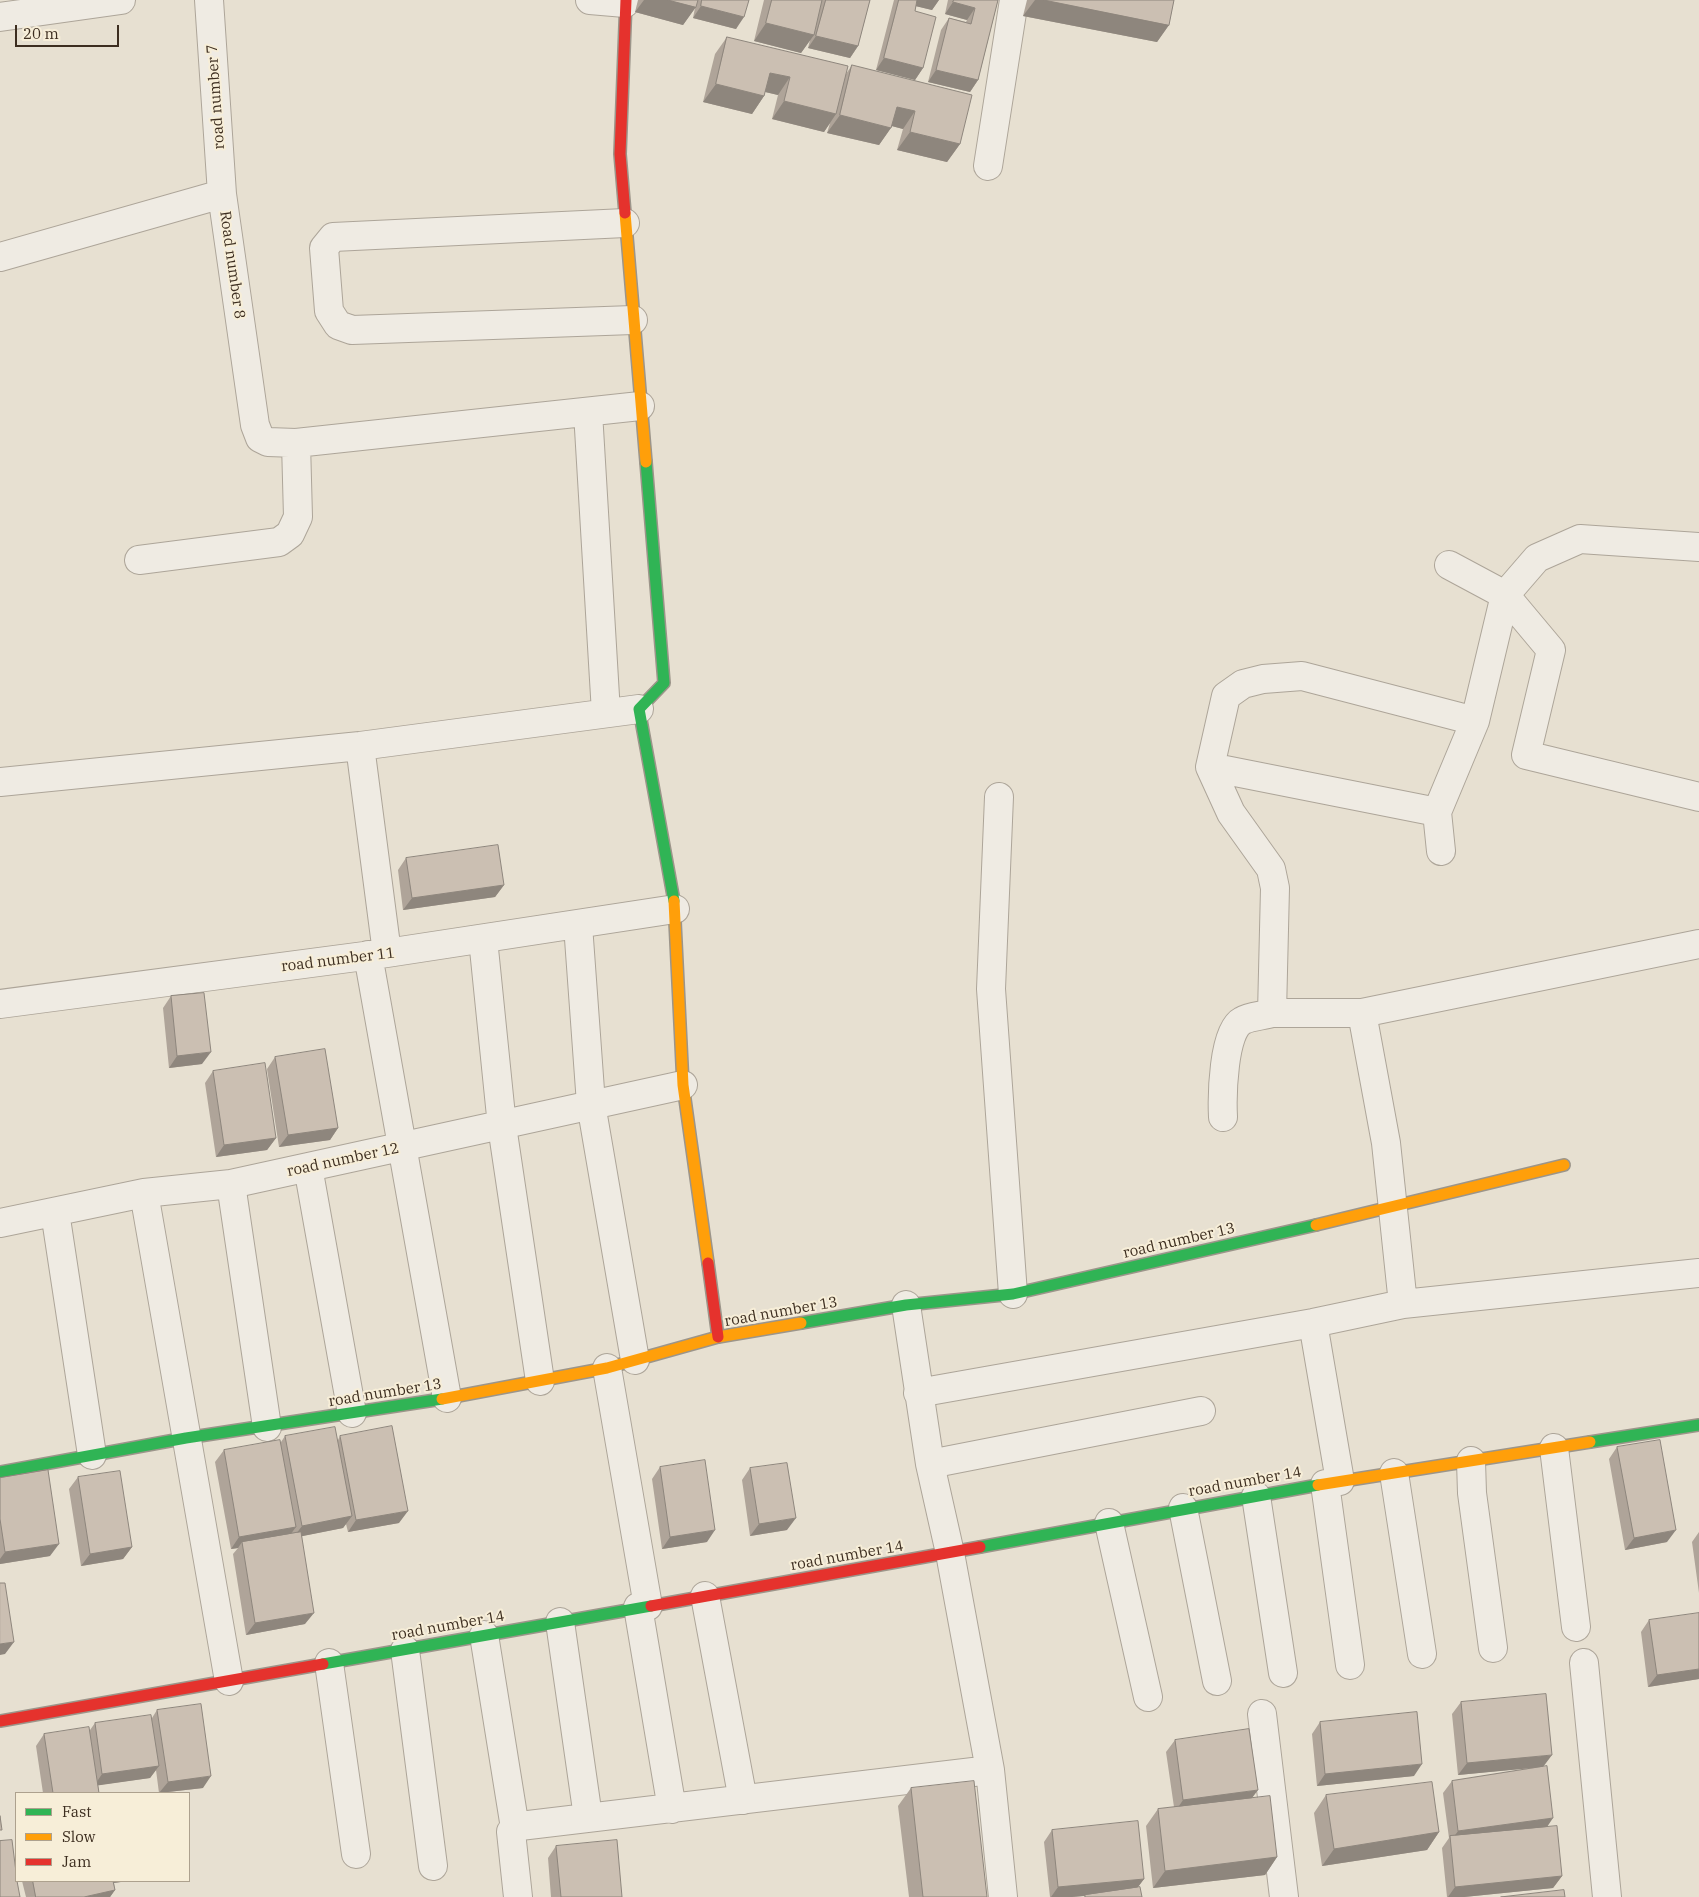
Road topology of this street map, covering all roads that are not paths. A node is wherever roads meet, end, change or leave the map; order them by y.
1 (121, 0) edge
2 (209, 0) edge
3 (590, 0) edge
4 (1014, 0) edge
5 (626, 1) edge
6 (0, 17) edge
7 (988, 166) dead end
8 (222, 194) junction
9 (625, 223) junction
10 (0, 258) edge
11 (633, 320) junction
12 (640, 406) junction
13 (588, 412) junction
14 (296, 444) junction
15 (1699, 547) edge
16 (139, 560) dead end
17 (1449, 565) dead end
18 (1505, 595) junction
19 (639, 709) junction
20 (606, 713) junction
21 (1475, 721) junction
22 (360, 746) junction
23 (1210, 767) junction
24 (0, 782) edge
25 (1699, 796) edge
26 (1000, 797) dead end
27 (1437, 812) junction
28 (1441, 851) dead end
29 (675, 909) junction
30 (578, 925) junction
31 (483, 939) junction
32 (1699, 944) edge
33 (378, 954) junction
34 (0, 1004) edge
35 (1272, 1013) junction
36 (1362, 1013) junction
37 (684, 1085) junction
38 (591, 1104) junction
39 (1223, 1117) dead end
40 (502, 1126) junction
41 (402, 1148) junction
42 (1564, 1165) dead end
43 (308, 1167) junction
44 (231, 1184) junction
45 (144, 1193) junction
46 (1392, 1208) junction
47 (56, 1212) junction
48 (0, 1223) edge
49 (1699, 1273) edge
50 (1013, 1294) junction
51 (1403, 1304) junction
52 (906, 1305) junction
53 (1313, 1323) junction
54 (718, 1338) junction
55 (635, 1360) junction
56 (607, 1368) junction
57 (540, 1380) junction
58 (918, 1393) junction
59 (447, 1398) junction
60 (1200, 1411) dead end
61 (352, 1414) junction
62 (1699, 1425) edge
63 (267, 1426) junction
64 (186, 1438) junction
65 (1554, 1448) junction
66 (92, 1455) junction
67 (1471, 1461) junction
68 (930, 1464) junction
69 (0, 1472) edge
70 (1394, 1473) junction
71 (1332, 1482) junction
72 (1256, 1496) junction
73 (1183, 1508) junction
74 (1109, 1523) junction
75 (950, 1552) junction
76 (706, 1596) junction
77 (643, 1607) junction
78 (560, 1622) junction
79 (1576, 1627) dead end
80 (484, 1635) junction
81 (1493, 1648) dead end
82 (405, 1650) junction
83 (1422, 1654) dead end
84 (329, 1663) junction
85 (1584, 1663) dead end
86 (1350, 1665) dead end
87 (1283, 1673) dead end
88 (229, 1681) junction
89 (1216, 1681) dead end
90 (1148, 1697) dead end
91 (1262, 1714) dead end
92 (0, 1720) edge
93 (990, 1770) junction
94 (743, 1800) junction
95 (672, 1809) junction
96 (588, 1817) junction
97 (515, 1828) junction
98 (356, 1854) dead end
99 (433, 1866) dead end
100 (518, 1897) edge
101 (1003, 1897) edge
102 (1284, 1897) edge
103 (1607, 1897) edge

1 - 6 street
2 - 8 street, road number 7
3 - 5 street
4 - 7 street
5 - 9 street
8 - 10 street, Road number 8
8 - 14 street, Road number 8
9 - 11 street
9 - 11 street
11 - 12 street
12 - 13 street, Road number 8
12 - 19 street
13 - 14 street, Road number 8
13 - 20 street
14 - 16 street
15 - 18 street
17 - 18 street
18 - 21 street
18 - 25 street
19 - 20 street
19 - 29 street
20 - 22 street
21 - 23 street
21 - 27 street
22 - 24 street
22 - 33 street
23 - 27 street
23 - 35 street
26 - 50 street
27 - 28 street
29 - 30 street, road number 11
29 - 37 street
30 - 31 street, road number 11
30 - 38 street
31 - 33 street, road number 11
31 - 40 street
32 - 36 street
33 - 34 street, road number 11
33 - 41 street
35 - 36 street
35 - 39 street
36 - 46 street
37 - 38 street, road number 12
37 - 54 street
38 - 40 street, road number 12
38 - 55 street
40 - 41 street, road number 12
40 - 57 street
41 - 43 street, road number 12
41 - 59 street
42 - 46 street, road number 13
43 - 44 street, road number 12
43 - 61 street
44 - 45 street, road number 12
44 - 63 street
45 - 47 street, road number 12
45 - 64 street
46 - 50 street, road number 13
46 - 51 street
47 - 48 street, road number 12
47 - 66 street
49 - 51 street
50 - 52 street, road number 13
51 - 53 street
52 - 54 street, road number 13
52 - 58 street
53 - 58 street
53 - 71 street
54 - 55 street, road number 13
55 - 56 street, road number 13
56 - 57 street, road number 13
56 - 77 street
57 - 59 street, road number 13
58 - 68 street
59 - 61 street, road number 13
60 - 68 street
61 - 63 street, road number 13
62 - 65 street, road number 14
63 - 64 street, road number 13
64 - 66 street, road number 13
64 - 88 street
65 - 67 street, road number 14
65 - 79 street
66 - 69 street, road number 13
67 - 70 street, road number 14
67 - 81 street
68 - 75 street
70 - 71 street, road number 14
70 - 83 street
71 - 72 street, road number 14
71 - 86 street
72 - 73 street, road number 14
72 - 87 street
73 - 74 street, road number 14
73 - 89 street
74 - 75 street, road number 14
74 - 90 street
75 - 76 street, road number 14
75 - 93 street
76 - 77 street, road number 14
76 - 94 street
77 - 78 street, road number 14
77 - 95 street
78 - 80 street, road number 14
78 - 96 street
80 - 82 street, road number 14
80 - 97 street
82 - 84 street, road number 14
82 - 99 street
84 - 88 street, road number 14
84 - 98 street
85 - 103 street
88 - 92 street, road number 14
91 - 102 street
93 - 94 street
93 - 101 street
94 - 95 street
95 - 96 street
96 - 97 street
97 - 100 street

